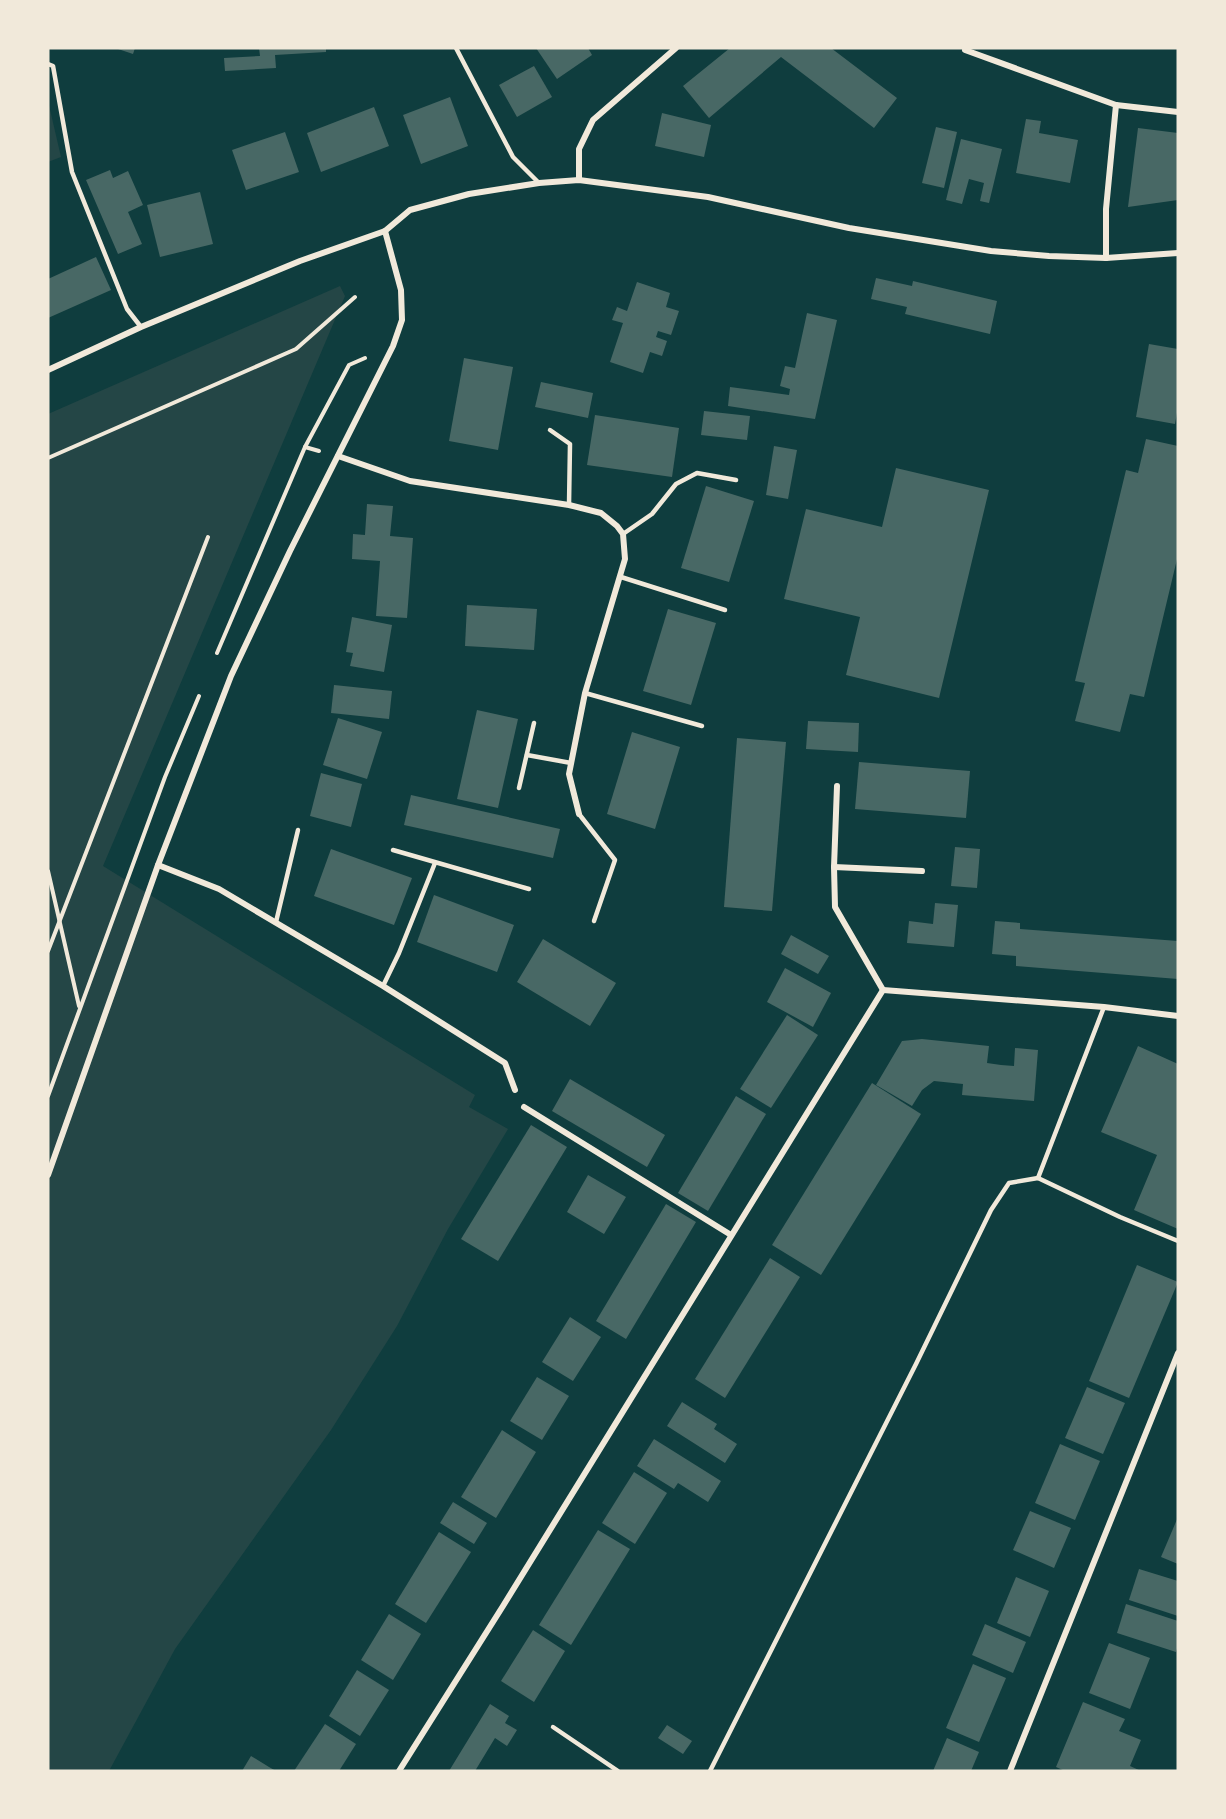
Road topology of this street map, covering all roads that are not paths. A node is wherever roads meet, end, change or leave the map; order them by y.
1 (456, 48) edge
2 (676, 48) edge
3 (965, 50) dead end
4 (48, 64) edge
5 (1116, 105) junction
6 (1178, 112) edge
7 (579, 180) junction
8 (539, 183) junction
9 (385, 231) junction
10 (1178, 253) edge
11 (1106, 258) junction
12 (141, 327) junction
13 (48, 370) edge
14 (550, 430) dead end
15 (338, 456) junction
16 (736, 480) dead end
17 (569, 505) junction
18 (623, 534) junction
19 (621, 577) junction
20 (725, 610) dead end
21 (585, 693) junction
22 (534, 723) dead end
23 (702, 726) dead end
24 (527, 756) junction
25 (571, 763) junction
26 (837, 786) dead end
27 (519, 788) dead end
28 (579, 814) joint
29 (298, 830) dead end
30 (393, 850) dead end
31 (435, 863) junction
32 (158, 865) junction
33 (834, 867) junction
34 (922, 871) dead end
35 (529, 889) dead end
36 (594, 921) dead end
37 (276, 922) junction
38 (383, 986) junction
39 (884, 990) junction
40 (1104, 1007) junction
41 (1178, 1016) edge
42 (515, 1090) dead end
43 (524, 1107) dead end
44 (48, 1175) edge
45 (1038, 1178) junction
46 (731, 1235) junction
47 (1178, 1241) edge
48 (1178, 1353) edge
49 (553, 1727) dead end
50 (399, 1771) edge
51 (618, 1771) edge
52 (710, 1771) edge
53 (1010, 1771) edge

1 - 8 lane
2 - 7 street
3 - 5 street
4 - 12 lane
5 - 6 street
5 - 11 street
7 - 8 street
7 - 11 street
8 - 9 street
9 - 12 street
9 - 15 street
10 - 11 street
12 - 13 street
14 - 17 lane
15 - 17 street
15 - 32 street
16 - 18 lane
17 - 18 street
18 - 19 street
19 - 20 lane
19 - 21 street
21 - 23 lane
21 - 25 street
22 - 24 lane
24 - 25 lane
24 - 27 lane
25 - 28 street
26 - 33 street
28 - 36 lane
29 - 37 lane
30 - 31 lane
31 - 35 lane
31 - 38 lane
32 - 37 street
32 - 44 street
33 - 34 street
33 - 39 street
37 - 38 street
38 - 42 street
39 - 40 street
39 - 46 street
40 - 41 street
40 - 45 lane
43 - 46 street
45 - 47 lane
45 - 52 lane
46 - 50 street
48 - 53 street
49 - 51 lane

